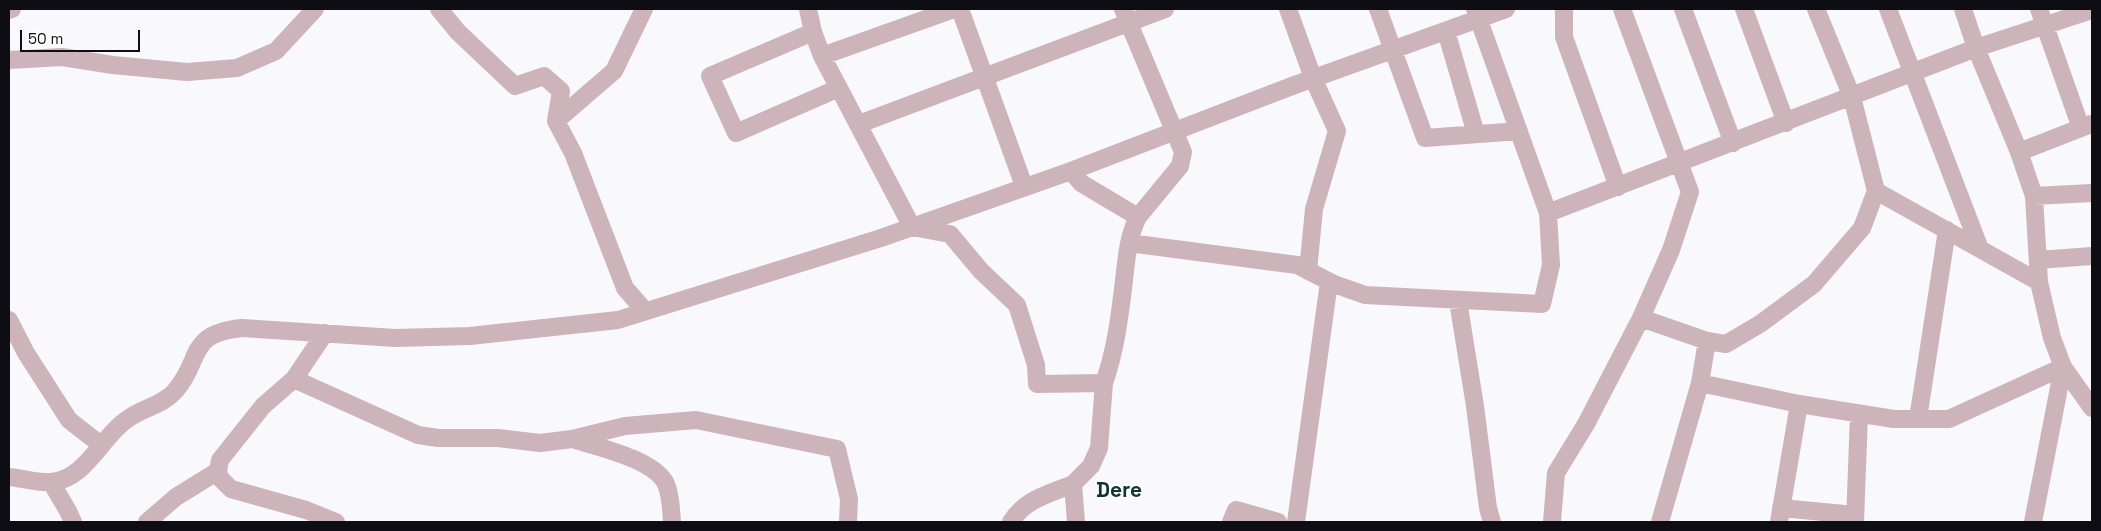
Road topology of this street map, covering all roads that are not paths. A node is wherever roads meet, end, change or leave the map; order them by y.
1 (12, 9) edge
2 (315, 9) edge
3 (439, 9) edge
4 (644, 9) edge
5 (808, 9) edge
6 (954, 9) edge
7 (960, 9) edge
8 (1165, 9) edge
9 (1288, 9) edge
10 (1378, 9) edge
11 (1506, 9) edge
12 (1564, 9) edge
13 (1622, 9) edge
14 (1683, 9) edge
15 (1744, 9) edge
16 (1816, 9) edge
17 (1888, 9) edge
18 (1963, 9) edge
19 (2039, 9) edge
20 (9, 10) edge
21 (2092, 10) edge
22 (1477, 14) edge
23 (1125, 16) edge
24 (2045, 26) junction
25 (1446, 31) junction
26 (813, 32) junction
27 (1976, 48) junction
28 (1393, 49) junction
29 (822, 56) junction
30 (9, 60) edge
31 (1914, 73) junction
32 (985, 76) junction
33 (1313, 78) junction
34 (839, 88) junction
35 (1852, 98) junction
36 (556, 121) junction
37 (1786, 123) junction
38 (859, 124) junction
39 (2087, 126) edge
40 (1173, 131) junction
41 (1519, 131) junction
42 (1476, 134) junction
43 (1733, 143) junction
44 (2019, 152) junction
45 (1680, 164) junction
46 (1071, 170) junction
47 (1024, 186) junction
48 (1618, 187) junction
49 (1876, 191) junction
50 (2092, 193) edge
51 (2034, 196) junction
52 (1548, 213) junction
53 (1138, 217) junction
54 (912, 227) junction
55 (1947, 230) junction
56 (1129, 243) junction
57 (1980, 249) junction
58 (2092, 256) edge
59 (2038, 260) junction
60 (1308, 271) junction
61 (1329, 282) junction
62 (2039, 282) junction
63 (1458, 301) junction
64 (646, 312) junction
65 (1641, 318) junction
66 (9, 320) edge
67 (325, 333) junction
68 (1707, 341) junction
69 (2063, 367) junction
70 (294, 379) junction
71 (1104, 383) junction
72 (1700, 383) junction
73 (1799, 404) junction
74 (2092, 408) edge
75 (1859, 414) junction
76 (1918, 419) junction
77 (572, 439) junction
78 (100, 445) junction
79 (218, 471) junction
80 (9, 477) edge
81 (51, 482) junction
82 (1073, 484) junction
83 (1780, 515) edge
84 (1855, 518) edge
85 (72, 522) edge
86 (146, 522) edge
87 (336, 522) edge
88 (672, 522) edge
89 (848, 522) edge
90 (1011, 522) edge
91 (1076, 522) edge
92 (1231, 522) edge
93 (1278, 522) edge
94 (1296, 522) edge
95 (1492, 522) edge
96 (1552, 522) edge
97 (1660, 522) edge
98 (2033, 522) edge

1 - 20 street
2 - 30 street
3 - 36 street
4 - 36 street
5 - 26 street
6 - 29 street
7 - 32 street
8 - 23 street
9 - 33 street
10 - 28 street
11 - 22 street
12 - 48 street
13 - 45 street
14 - 43 street
15 - 37 street
16 - 35 street
17 - 31 street
18 - 27 street
19 - 24 street
21 - 24 street
22 - 25 street
22 - 41 street
23 - 32 street
23 - 40 street
24 - 27 street
24 - 39 street
25 - 28 street
25 - 42 street
26 - 29 street
26 - 34 street
27 - 31 street
27 - 44 street
28 - 33 street
28 - 42 street
29 - 34 street
31 - 35 street
31 - 57 street
32 - 38 street
32 - 47 street
33 - 40 street
33 - 60 street
34 - 38 street
35 - 37 street
35 - 49 street
36 - 64 street
37 - 43 street
38 - 54 street
39 - 44 street
40 - 46 street
40 - 53 street
41 - 42 street
41 - 52 street
43 - 45 street
44 - 51 street
45 - 48 street
45 - 65 street
46 - 47 street
46 - 53 street
47 - 54 street
48 - 52 street
49 - 55 street
49 - 68 street
50 - 51 street
51 - 59 street
52 - 63 street
53 - 56 street
54 - 64 street
54 - 71 street
55 - 57 street
55 - 76 street
56 - 60 street
56 - 71 street
57 - 62 street
58 - 59 street
59 - 62 street
60 - 61 street
61 - 63 street
61 - 94 street
62 - 69 street
63 - 95 street
64 - 67 street
65 - 68 street
65 - 96 street
66 - 78 street
67 - 70 street
67 - 78 street
68 - 72 street
69 - 74 street
69 - 76 street
69 - 98 street
70 - 77 street
70 - 79 street
71 - 82 street
72 - 73 street
72 - 97 street
73 - 75 street
73 - 83 street
75 - 76 street
75 - 84 street
77 - 88 street
77 - 89 street
78 - 81 street
79 - 86 street
79 - 87 street
80 - 81 street
81 - 85 street
82 - 90 street
82 - 91 street
83 - 84 street
92 - 93 street

